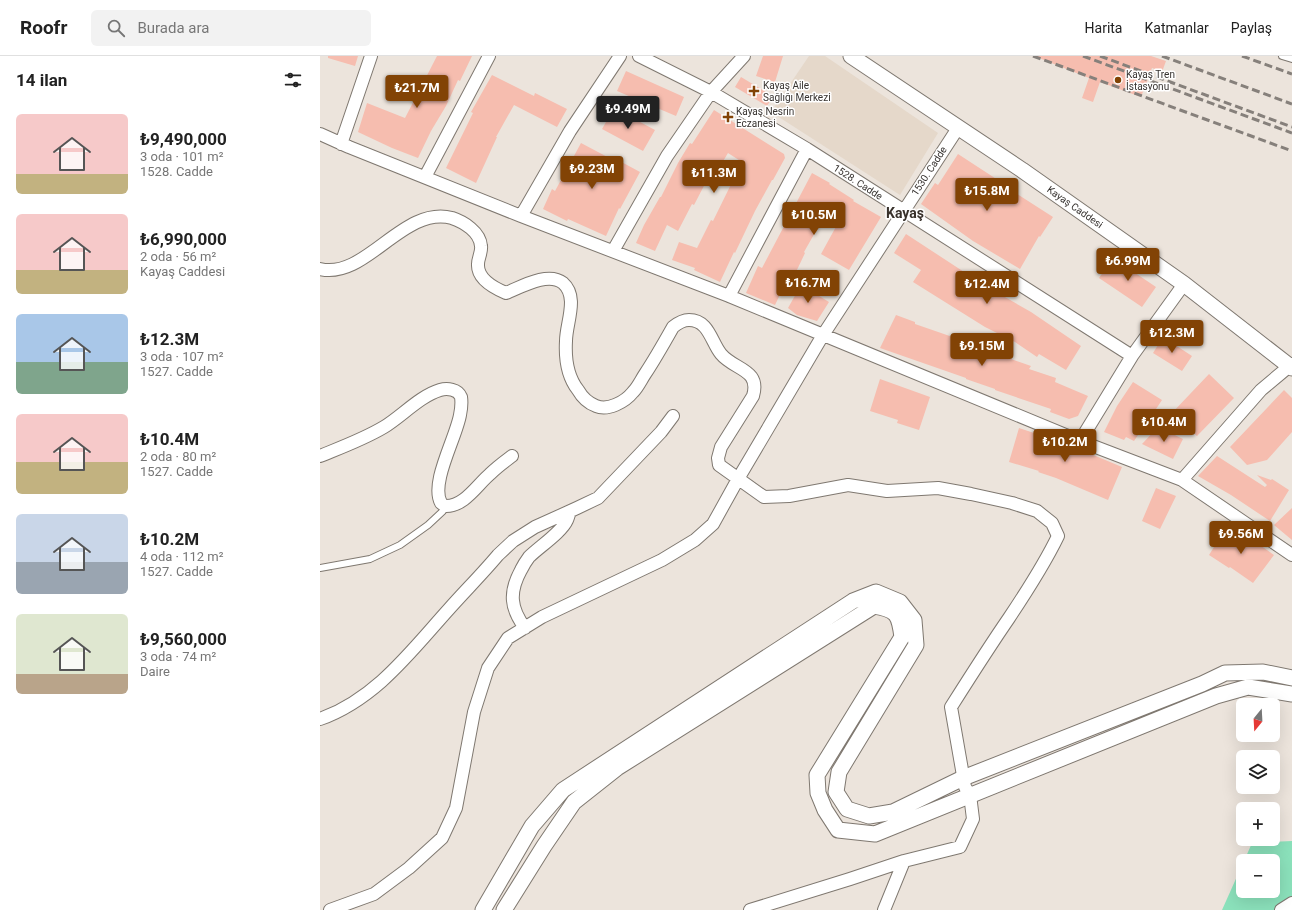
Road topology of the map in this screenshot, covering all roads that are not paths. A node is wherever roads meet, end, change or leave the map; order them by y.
1 (371, 56) edge
2 (489, 56) edge
3 (620, 56) edge
4 (639, 56) edge
5 (744, 56) edge
6 (851, 56) edge
7 (1282, 56) edge
8 (1292, 59) edge
9 (711, 92) junction
10 (958, 128) junction
11 (320, 134) edge
12 (341, 144) junction
13 (806, 150) junction
14 (425, 177) junction
15 (903, 211) junction
16 (521, 216) junction
17 (613, 251) junction
18 (320, 269) edge
19 (1184, 284) junction
20 (729, 296) junction
21 (823, 335) junction
22 (1132, 356) junction
23 (1291, 366) edge
24 (672, 416) dead end
25 (1080, 441) junction
26 (320, 456) edge
27 (512, 456) dead end
28 (738, 479) junction
29 (1182, 480) junction
30 (445, 506) junction
31 (570, 511) junction
32 (1292, 555) edge
33 (320, 568) edge
34 (525, 628) junction
35 (1292, 678) edge
36 (1292, 694) edge
37 (320, 719) edge
38 (963, 778) junction
39 (970, 795) junction
40 (904, 860) junction
41 (1292, 903) edge
42 (330, 910) edge
43 (483, 910) edge
44 (504, 910) edge
45 (750, 910) edge
46 (884, 910) edge
47 (1281, 910) edge

1 - 12 street
2 - 14 street
3 - 16 street
4 - 9 street, 1528. Cadde
5 - 9 street
6 - 10 street, Kayaş Caddesi
7 - 8 lane
9 - 13 street, 1528. Cadde
9 - 17 street
10 - 15 street, 1530. Cadde
10 - 19 street, Kayaş Caddesi
11 - 12 street
12 - 14 street
13 - 15 street, 1528. Cadde
13 - 20 street
14 - 16 street
15 - 21 street, 1530. Cadde
15 - 22 street, 1528. Cadde
16 - 17 street
17 - 20 street
18 - 28 street
19 - 22 street
19 - 23 street, Kayaş Caddesi
20 - 21 street
21 - 25 street
21 - 28 street, 1530. Cadde
22 - 25 street
23 - 29 street
24 - 31 street
25 - 29 street
26 - 30 street
27 - 30 street
28 - 34 street, 1530. Cadde
28 - 38 street
29 - 32 street
30 - 33 lane
31 - 34 street
31 - 37 street
34 - 42 street, 1530. Cadde
35 - 38 street
36 - 39 street
38 - 39 street
38 - 43 street
39 - 40 street
39 - 44 street
40 - 45 street
40 - 46 street
41 - 47 street

